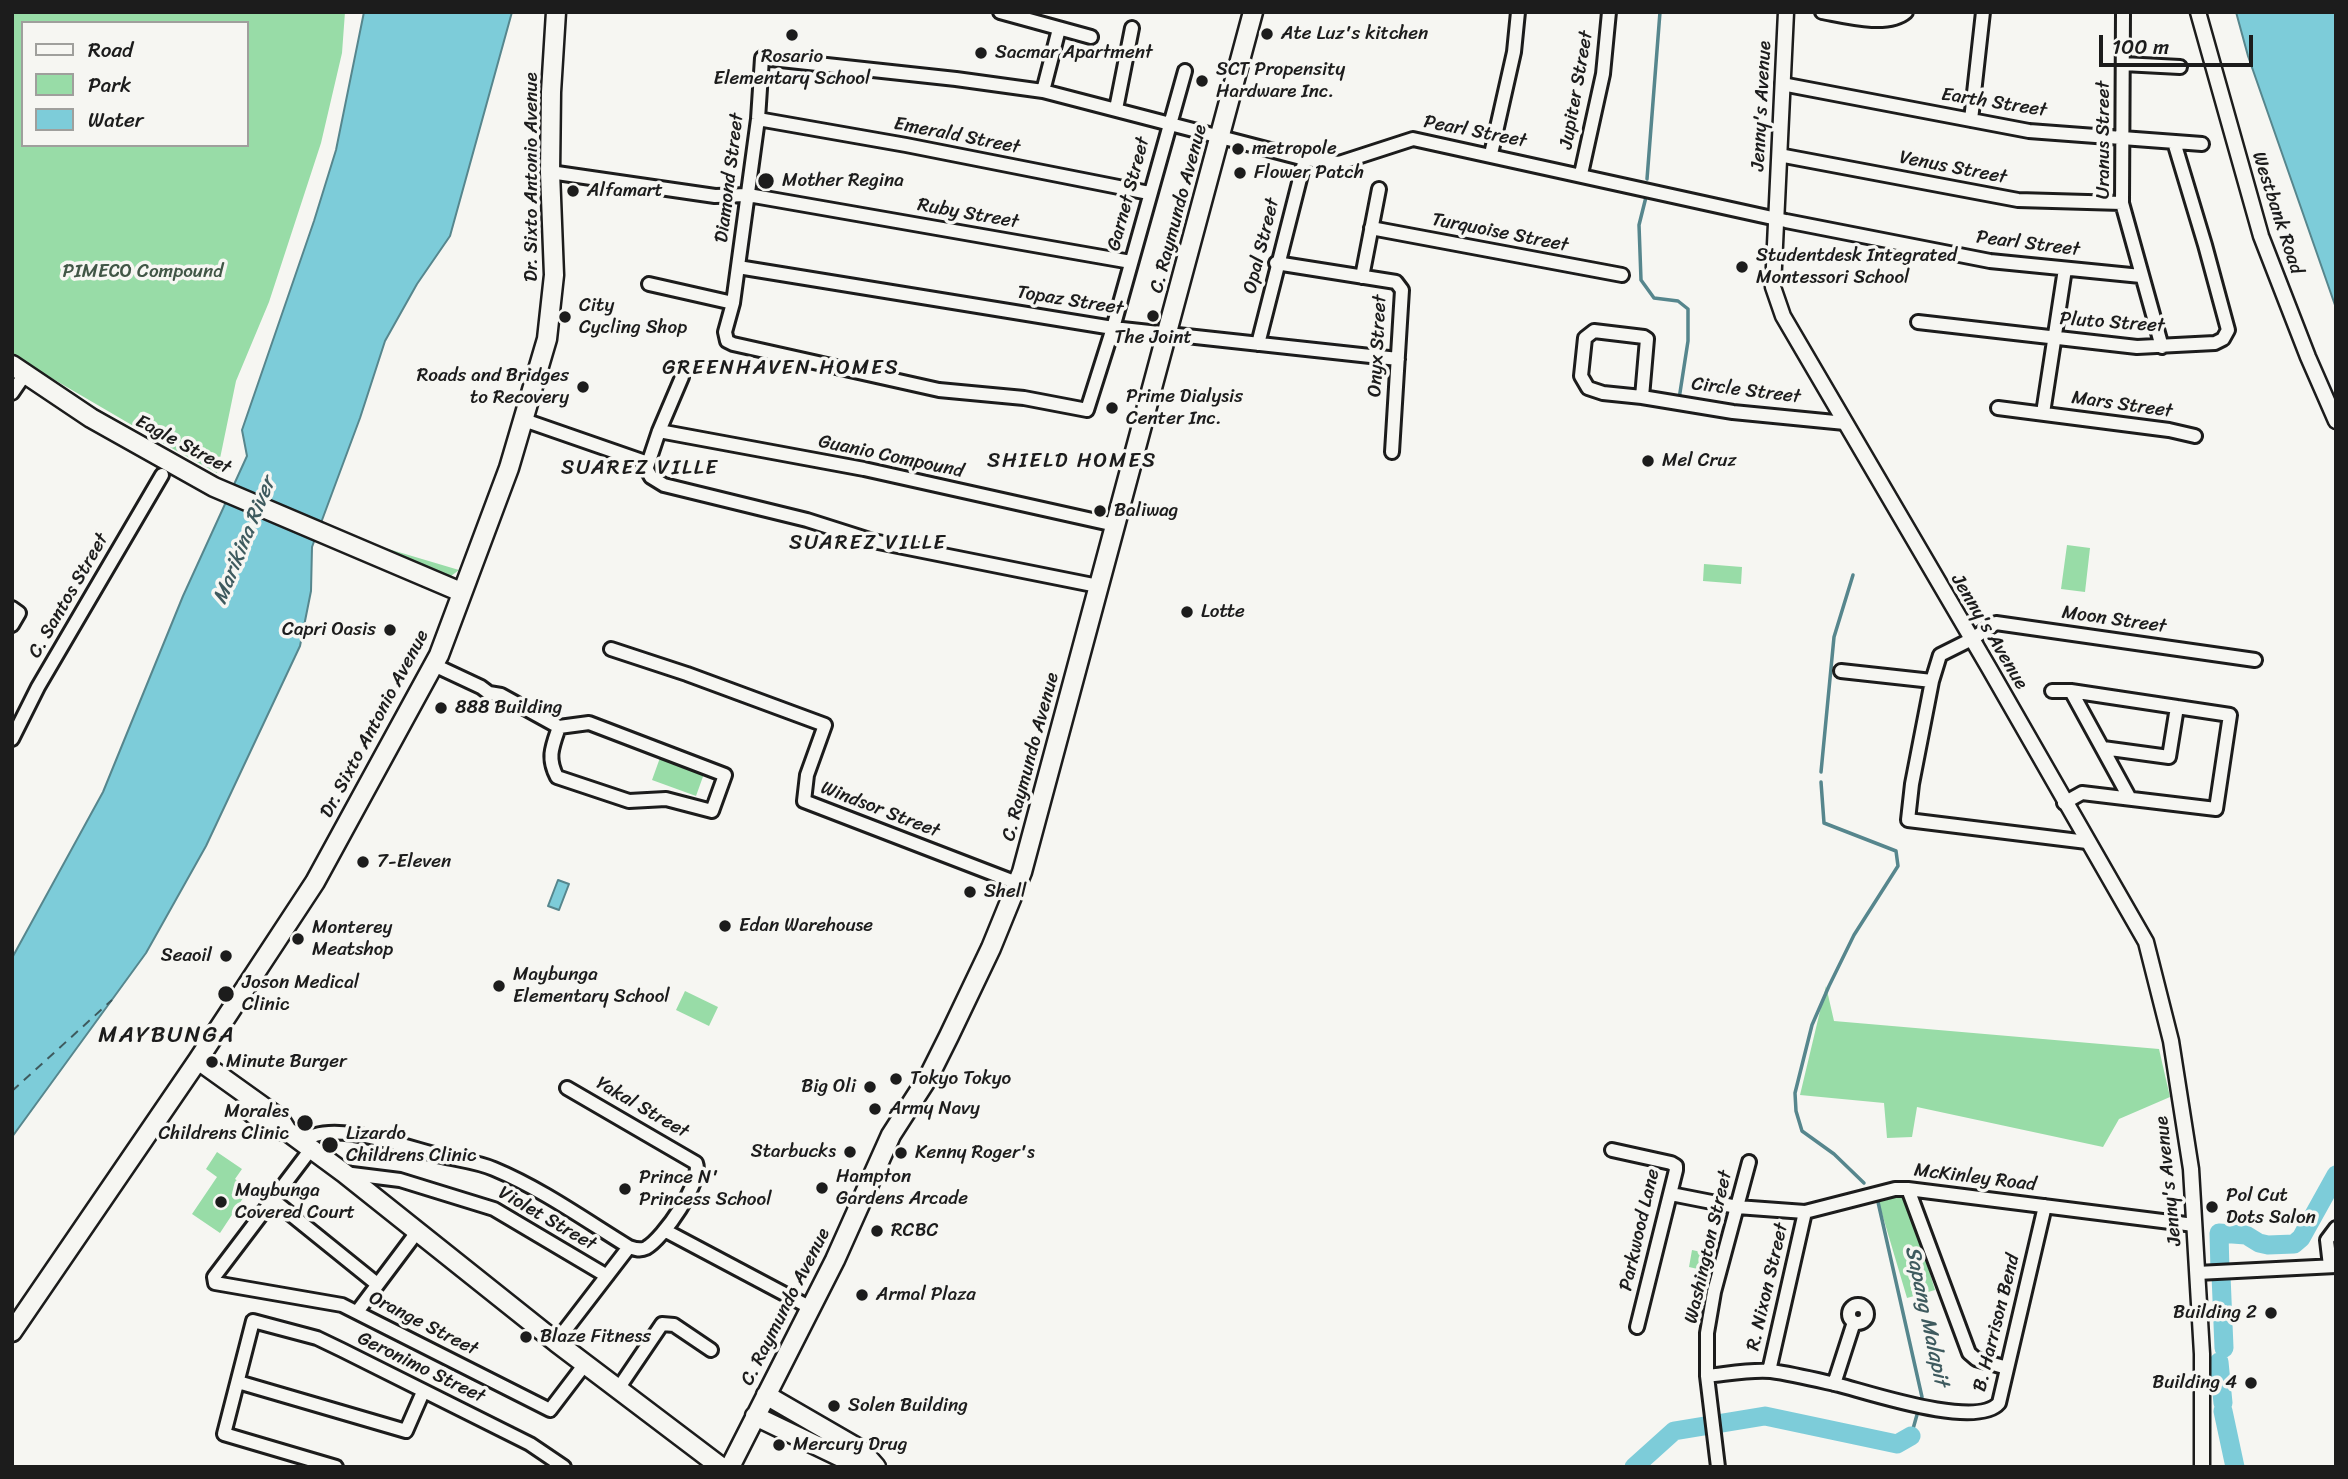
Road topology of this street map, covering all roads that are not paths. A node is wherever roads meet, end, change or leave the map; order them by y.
1 (556, 12) edge
2 (1000, 12) edge
3 (1253, 12) edge
4 (1518, 12) edge
5 (1609, 12) edge
6 (1786, 12) edge
7 (1822, 12) edge
8 (1906, 12) edge
9 (1983, 12) edge
10 (2123, 12) edge
11 (2198, 12) edge
12 (1132, 28) dead end
13 (1059, 29) junction
14 (1091, 37) dead end
15 (762, 58) joint
16 (2123, 64) junction
17 (2180, 67) dead end
18 (1185, 71) dead end
19 (1782, 83) junction
20 (1043, 91) junction
21 (1116, 109) junction
22 (758, 118) junction
23 (1971, 120) junction
24 (1168, 124) junction
25 (1221, 136) junction
26 (2121, 138) junction
27 (2174, 142) junction
28 (2202, 144) dead end
29 (1491, 154) junction
30 (1779, 155) junction
31 (1305, 159) junction
32 (550, 172) junction
33 (1581, 174) junction
34 (1379, 188) dead end
35 (1149, 193) junction
36 (748, 195) junction
37 (2122, 203) junction
38 (1775, 219) junction
39 (1371, 228) junction
40 (1131, 262) junction
41 (1276, 263) junction
42 (738, 267) junction
43 (2065, 269) junction
44 (1622, 275) dead end
45 (2141, 276) junction
46 (1362, 277) junction
47 (649, 284) dead end
48 (733, 303) junction
49 (1918, 322) dead end
50 (1113, 328) junction
51 (1167, 334) junction
52 (2053, 338) junction
53 (727, 341) joint
54 (1258, 344) junction
55 (2162, 347) junction
56 (1398, 359) junction
57 (19, 369) edge
58 (682, 377) dead end
59 (12, 393) edge
60 (1642, 397) junction
61 (1998, 408) dead end
62 (2043, 413) junction
63 (524, 420) junction
64 (2336, 421) edge
65 (1845, 423) junction
66 (659, 431) junction
67 (2195, 436) dead end
68 (1392, 452) dead end
69 (646, 470) junction
70 (162, 475) dead end
71 (1115, 526) junction
72 (1098, 586) junction
73 (461, 592) junction
74 (1972, 639) junction
75 (611, 649) dead end
76 (2255, 660) dead end
77 (434, 665) junction
78 (1841, 671) dead end
79 (1932, 681) junction
80 (2052, 691) dead end
81 (2071, 691) junction
82 (2177, 707) junction
83 (559, 727) junction
84 (12, 739) edge
85 (2103, 748) junction
86 (2129, 797) junction
87 (2064, 803) junction
88 (2087, 842) junction
89 (1017, 883) junction
90 (195, 1064) junction
91 (567, 1088) dead end
92 (307, 1146) junction
93 (1612, 1150) dead end
94 (1749, 1162) dead end
95 (344, 1173) junction
96 (1908, 1189) junction
97 (1671, 1194) junction
98 (273, 1200) junction
99 (2045, 1206) junction
100 (1737, 1207) junction
101 (1805, 1212) junction
102 (2194, 1225) junction
103 (2336, 1228) edge
104 (666, 1231) junction
105 (417, 1232) junction
106 (632, 1248) junction
107 (2333, 1266) edge
108 (2197, 1273) junction
109 (607, 1276) junction
110 (377, 1284) junction
111 (811, 1308) junction
112 (357, 1312) junction
113 (1854, 1322) dead end
114 (1637, 1327) dead end
115 (12, 1332) edge
116 (556, 1342) junction
117 (711, 1350) dead end
118 (585, 1364) junction
119 (2007, 1368) junction
120 (1769, 1371) junction
121 (1707, 1376) junction
122 (239, 1382) junction
123 (1835, 1384) junction
124 (618, 1389) junction
125 (423, 1392) junction
126 (766, 1395) junction
127 (755, 1416) junction
128 (549, 1463) edge
129 (336, 1467) edge
130 (564, 1467) edge
131 (721, 1467) edge
132 (730, 1467) edge
133 (870, 1467) edge
134 (876, 1467) edge
135 (1718, 1467) edge
136 (2202, 1467) edge

1 - 32 main road, Dr. Sixto Antonio Avenue
2 - 13 street
3 - 25 main road, C. Raymundo Avenue
4 - 29 street
5 - 33 street, Jupiter Street
6 - 19 street, Jenny's Avenue
7 - 8 street
9 - 23 street
10 - 16 street, Uranus Street
11 - 64 street, Westbank Road
12 - 21 street
13 - 14 street
13 - 20 street
15 - 20 street, Pearl Street
15 - 22 street, Diamond Street
16 - 17 street
16 - 26 street, Uranus Street
18 - 24 street, Garnet Street
19 - 23 street, Earth Street
19 - 30 street, Jenny's Avenue
20 - 21 street, Pearl Street
21 - 24 street, Pearl Street
22 - 35 street, Emerald Street
22 - 36 street, Diamond Street
23 - 26 street, Earth Street
24 - 25 street, Pearl Street
24 - 35 street, Garnet Street
25 - 31 street, Pearl Street
25 - 51 main road, C. Raymundo Avenue
26 - 27 street, Earth Street
26 - 37 street, Uranus Street
27 - 28 street, Earth Street
27 - 55 street, Pluto Street
29 - 31 street, Pearl Street
29 - 33 street, Pearl Street
30 - 37 street, Venus Street
30 - 38 street, Jenny's Avenue
31 - 41 street, Opal Street
32 - 36 street, Ruby Street
32 - 63 main road, Dr. Sixto Antonio Avenue
33 - 38 street, Pearl Street
34 - 39 street
35 - 40 street, Garnet Street
36 - 40 street, Ruby Street
36 - 42 street, Diamond Street
37 - 45 street, Uranus Street
38 - 43 street, Pearl Street
38 - 65 street, Jenny's Avenue
39 - 44 street, Turquoise Street
39 - 46 street
40 - 50 street, Garnet Street
41 - 46 street, Onyx Street
41 - 54 street, Opal Street
42 - 48 street, Diamond Street
42 - 50 street, Topaz Street
43 - 45 street, Pearl Street
43 - 52 street, Mars Street
45 - 55 street, Uranus Street
46 - 56 street, Onyx Street
47 - 48 street
48 - 53 street, Diamond Street
49 - 52 street, Pluto Street
50 - 51 street, Topaz Street
50 - 53 street, Garnet Street
51 - 54 street, Topaz Street
51 - 71 main road, C. Raymundo Avenue
52 - 55 street, Pluto Street
52 - 62 street, Mars Street
54 - 56 street, Topaz Street
56 - 68 street, Onyx Street
57 - 59 street
57 - 73 main road, Eagle Street
58 - 66 street
60 - 60 street, Circle Street
60 - 65 street, Circle Street
61 - 62 street, Mars Street
62 - 67 street, Mars Street
63 - 69 street
63 - 73 main road, Dr. Sixto Antonio Avenue
65 - 74 street, Jenny's Avenue
66 - 69 street
66 - 71 street, Guanio Compound
69 - 72 street
70 - 84 street, C. Santos Street
71 - 72 main road, C. Raymundo Avenue
72 - 89 main road, C. Raymundo Avenue
73 - 77 main road, Dr. Sixto Antonio Avenue
74 - 76 street, Moon Street
74 - 79 street, Moon Street
74 - 87 street, Jenny's Avenue
75 - 89 street, Windsor Street
77 - 83 street
77 - 90 main road, Dr. Sixto Antonio Avenue
78 - 79 street
79 - 88 street, Moon Street
80 - 81 street
81 - 82 street
81 - 85 street
82 - 85 street
82 - 86 street
83 - 83 street
85 - 86 street
86 - 87 street
87 - 88 street, Jenny's Avenue
88 - 102 street, Jenny's Avenue
89 - 111 main road, C. Raymundo Avenue
90 - 92 main road
90 - 115 main road, Dr. Sixto Antonio Avenue
91 - 104 street, Yakal Street
92 - 95 main road
92 - 98 street
92 - 106 street
93 - 97 street, Parkwood Lane
94 - 100 street, Washington Street
95 - 105 main road
95 - 109 street, Violet Street
96 - 99 street, McKinley Road
96 - 101 street, McKinley Road
96 - 119 street
97 - 100 street, McKinley Road
97 - 114 street, Parkwood Lane
98 - 110 street
98 - 112 street, Orange Street
99 - 102 street, McKinley Road
99 - 119 street, B. Harrison Bend
100 - 101 street, McKinley Road
100 - 121 street, Washington Street
101 - 120 street, R. Nixon Street
102 - 108 street, Jenny's Avenue
103 - 107 street
104 - 106 street
104 - 111 street
105 - 110 street
105 - 116 main road
106 - 109 street
107 - 108 street
108 - 136 street, Jenny's Avenue
109 - 116 street
110 - 112 street
111 - 126 main road, C. Raymundo Avenue
112 - 118 street, Orange Street
113 - 123 street
116 - 118 main road
117 - 124 street
118 - 124 main road
119 - 123 street, B. Harrison Bend
120 - 121 street, B. Harrison Bend
120 - 123 street, B. Harrison Bend
121 - 135 street, Washington Street
122 - 125 street
122 - 125 street, Geronimo Street
122 - 129 street
124 - 131 main road
125 - 128 street, Geronimo Street
126 - 127 main road, C. Raymundo Avenue
126 - 134 main road
127 - 132 main road, C. Raymundo Avenue
127 - 133 main road
128 - 130 street, Geronimo Street

